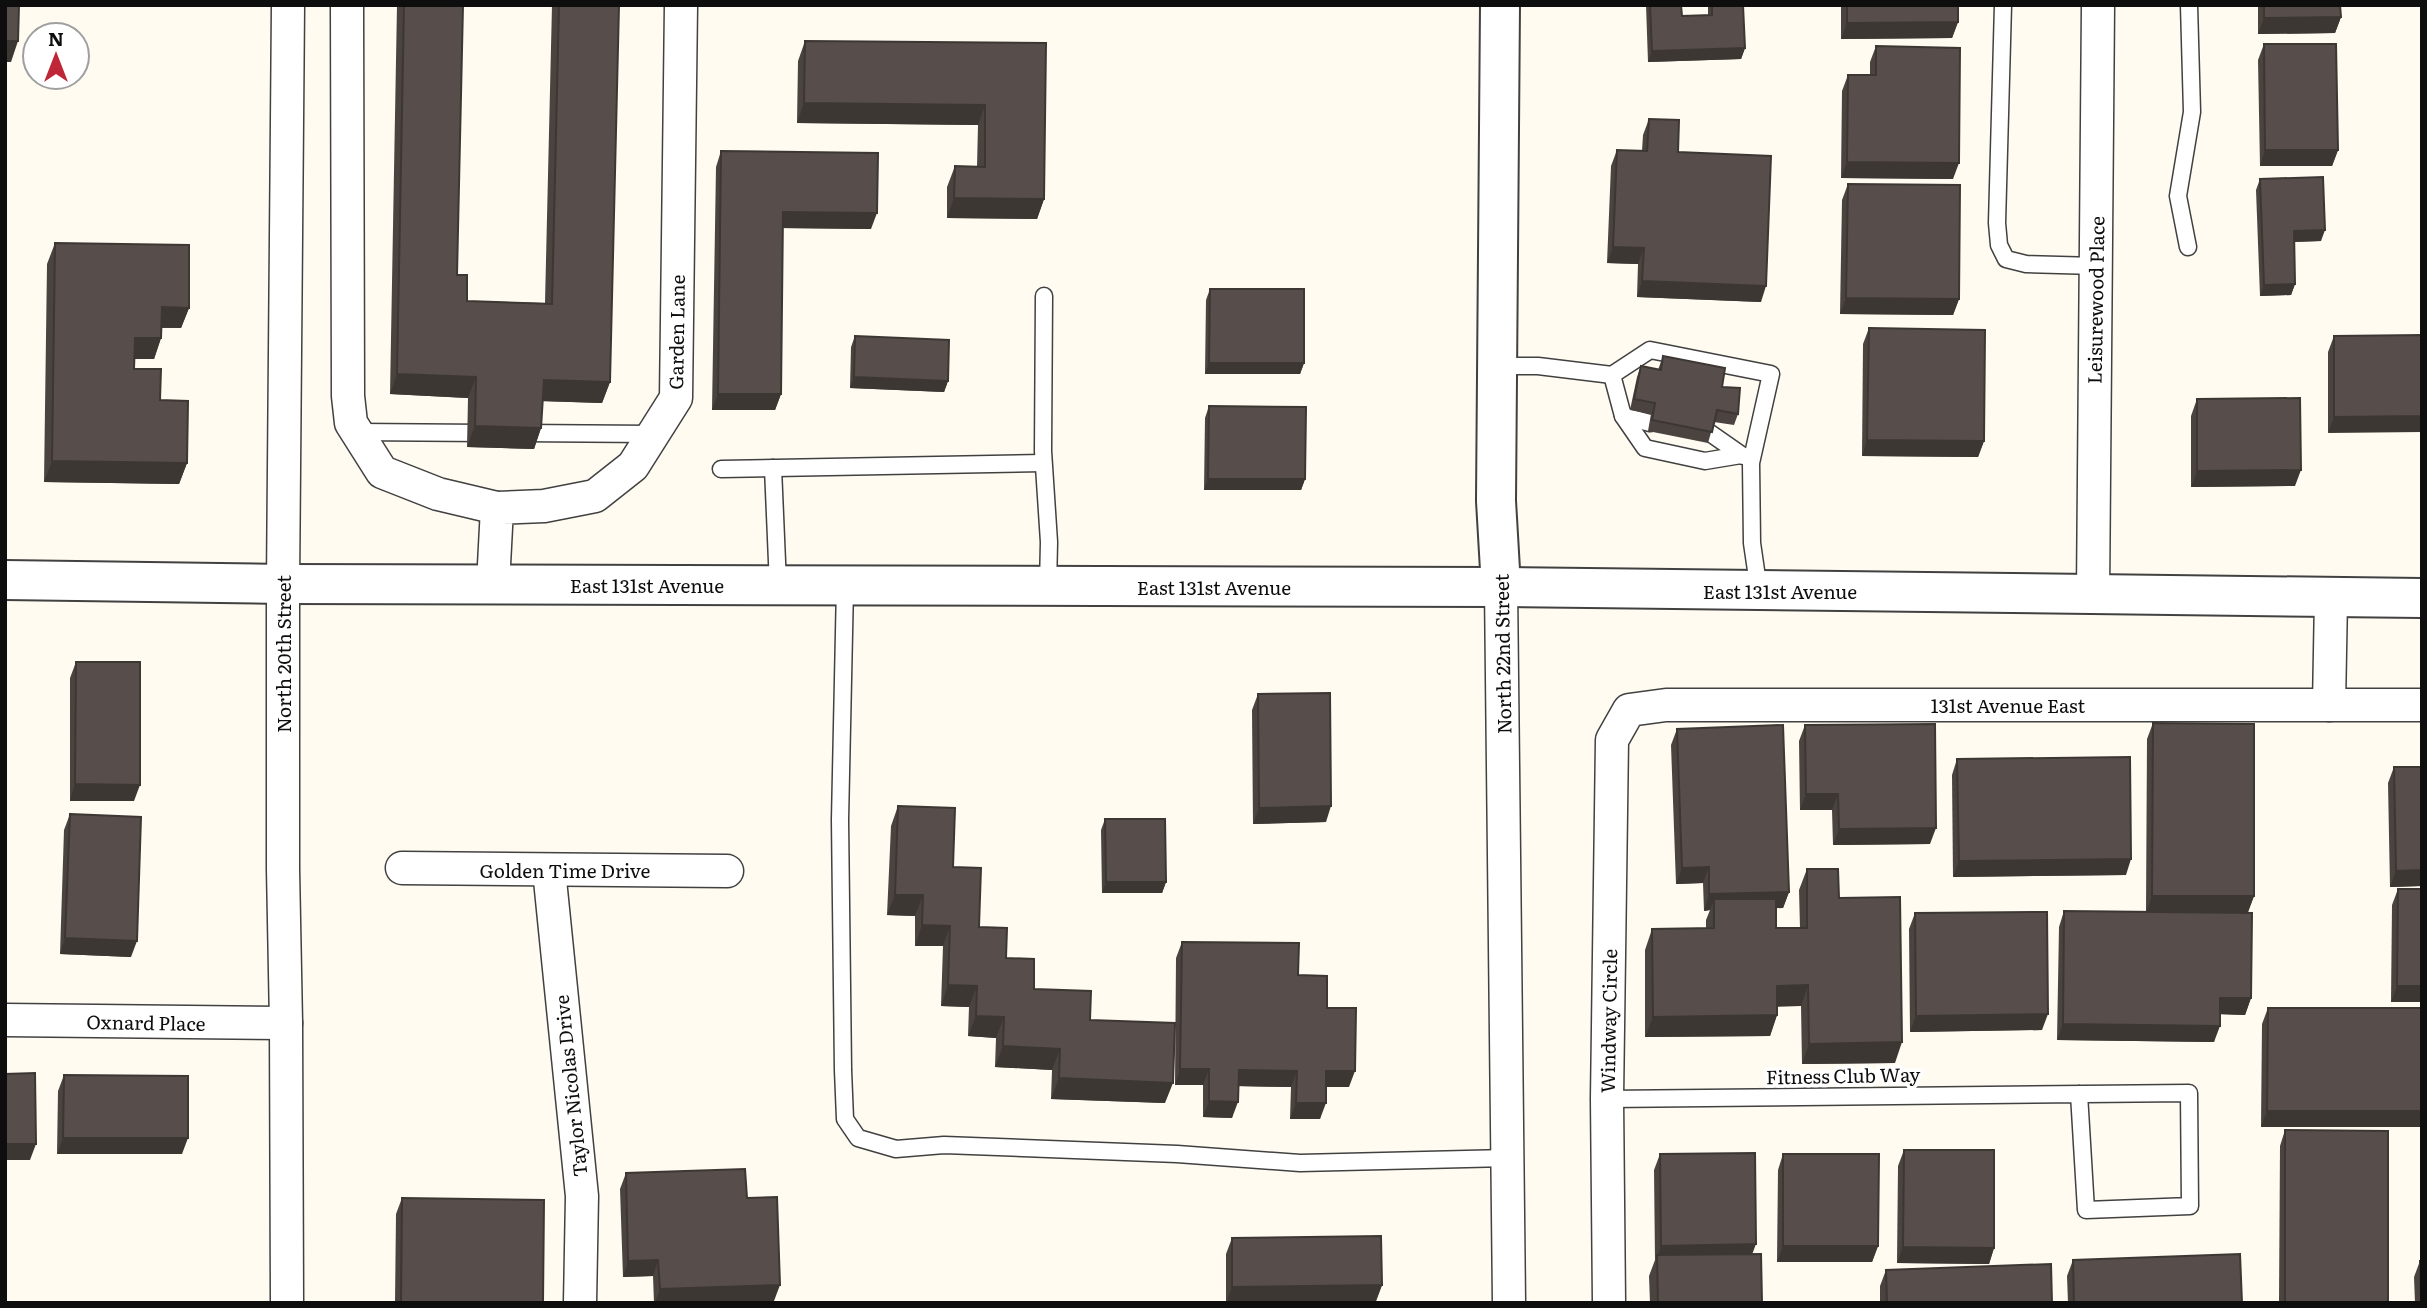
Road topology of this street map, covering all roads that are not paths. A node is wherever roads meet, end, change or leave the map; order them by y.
1 (288, 5) edge
2 (347, 5) edge
3 (681, 5) edge
4 (1500, 5) edge
5 (2003, 5) edge
6 (2098, 5) edge
7 (2189, 5) edge
8 (2188, 247) dead end
9 (2096, 267) junction
10 (1044, 296) dead end
11 (1497, 366) junction
12 (1612, 375) junction
13 (1623, 415) junction
14 (1650, 423) edge
15 (356, 432) junction
16 (1710, 433) edge
17 (653, 434) junction
18 (1746, 459) junction
19 (1044, 463) junction
20 (773, 468) junction
21 (721, 469) dead end
22 (498, 508) junction
23 (5, 580) edge
24 (283, 584) junction
25 (493, 584) junction
26 (778, 585) junction
27 (845, 586) junction
28 (1048, 586) junction
29 (1501, 587) junction
30 (1759, 591) junction
31 (2093, 594) junction
32 (2331, 598) junction
33 (2422, 598) edge
34 (2329, 705) junction
35 (2422, 705) edge
36 (1612, 740) joint
37 (402, 868) dead end
38 (549, 870) junction
39 (727, 871) dead end
40 (5, 1020) edge
41 (286, 1023) junction
42 (2079, 1094) junction
43 (1606, 1099) junction
44 (1508, 1158) junction
45 (287, 1303) edge
46 (580, 1303) edge
47 (1509, 1303) edge
48 (1609, 1303) edge

1 - 24 street, North 20th Street
2 - 15 street
3 - 17 street, Garden Lane
4 - 11 street, North 22nd Street
5 - 9 lane
6 - 9 street, Leisurewood Place
7 - 8 lane
9 - 31 street, Leisurewood Place
10 - 19 lane
11 - 12 lane
11 - 29 street, North 22nd Street
12 - 13 lane
12 - 18 lane
13 - 14 lane
13 - 18 lane
15 - 17 lane
15 - 22 street, Garden Lane
16 - 18 lane
17 - 22 street, Garden Lane
18 - 30 lane
19 - 20 lane
19 - 28 lane
20 - 21 lane
20 - 26 lane
22 - 25 street
23 - 24 street, East 131st Avenue
24 - 25 street, East 131st Avenue
24 - 41 street, North 20th Street
25 - 26 street, East 131st Avenue
26 - 27 street, East 131st Avenue
27 - 28 street, East 131st Avenue
27 - 44 lane
28 - 29 street, East 131st Avenue
29 - 30 street, East 131st Avenue
29 - 44 street, North 22nd Street
30 - 31 street, East 131st Avenue
31 - 32 street, East 131st Avenue
32 - 33 street, East 131st Avenue
32 - 34 street
34 - 35 street, 131st Avenue East
34 - 36 street, 131st Avenue East
36 - 43 street, Windway Circle
37 - 38 street, Golden Time Drive
38 - 39 street, Golden Time Drive
38 - 46 street, Taylor Nicolas Drive
40 - 41 street, Oxnard Place
41 - 45 street, North 20th Street
42 - 42 lane, Fitness Club Way
42 - 43 lane, Fitness Club Way
43 - 48 street, Windway Circle
44 - 47 street, North 22nd Street

